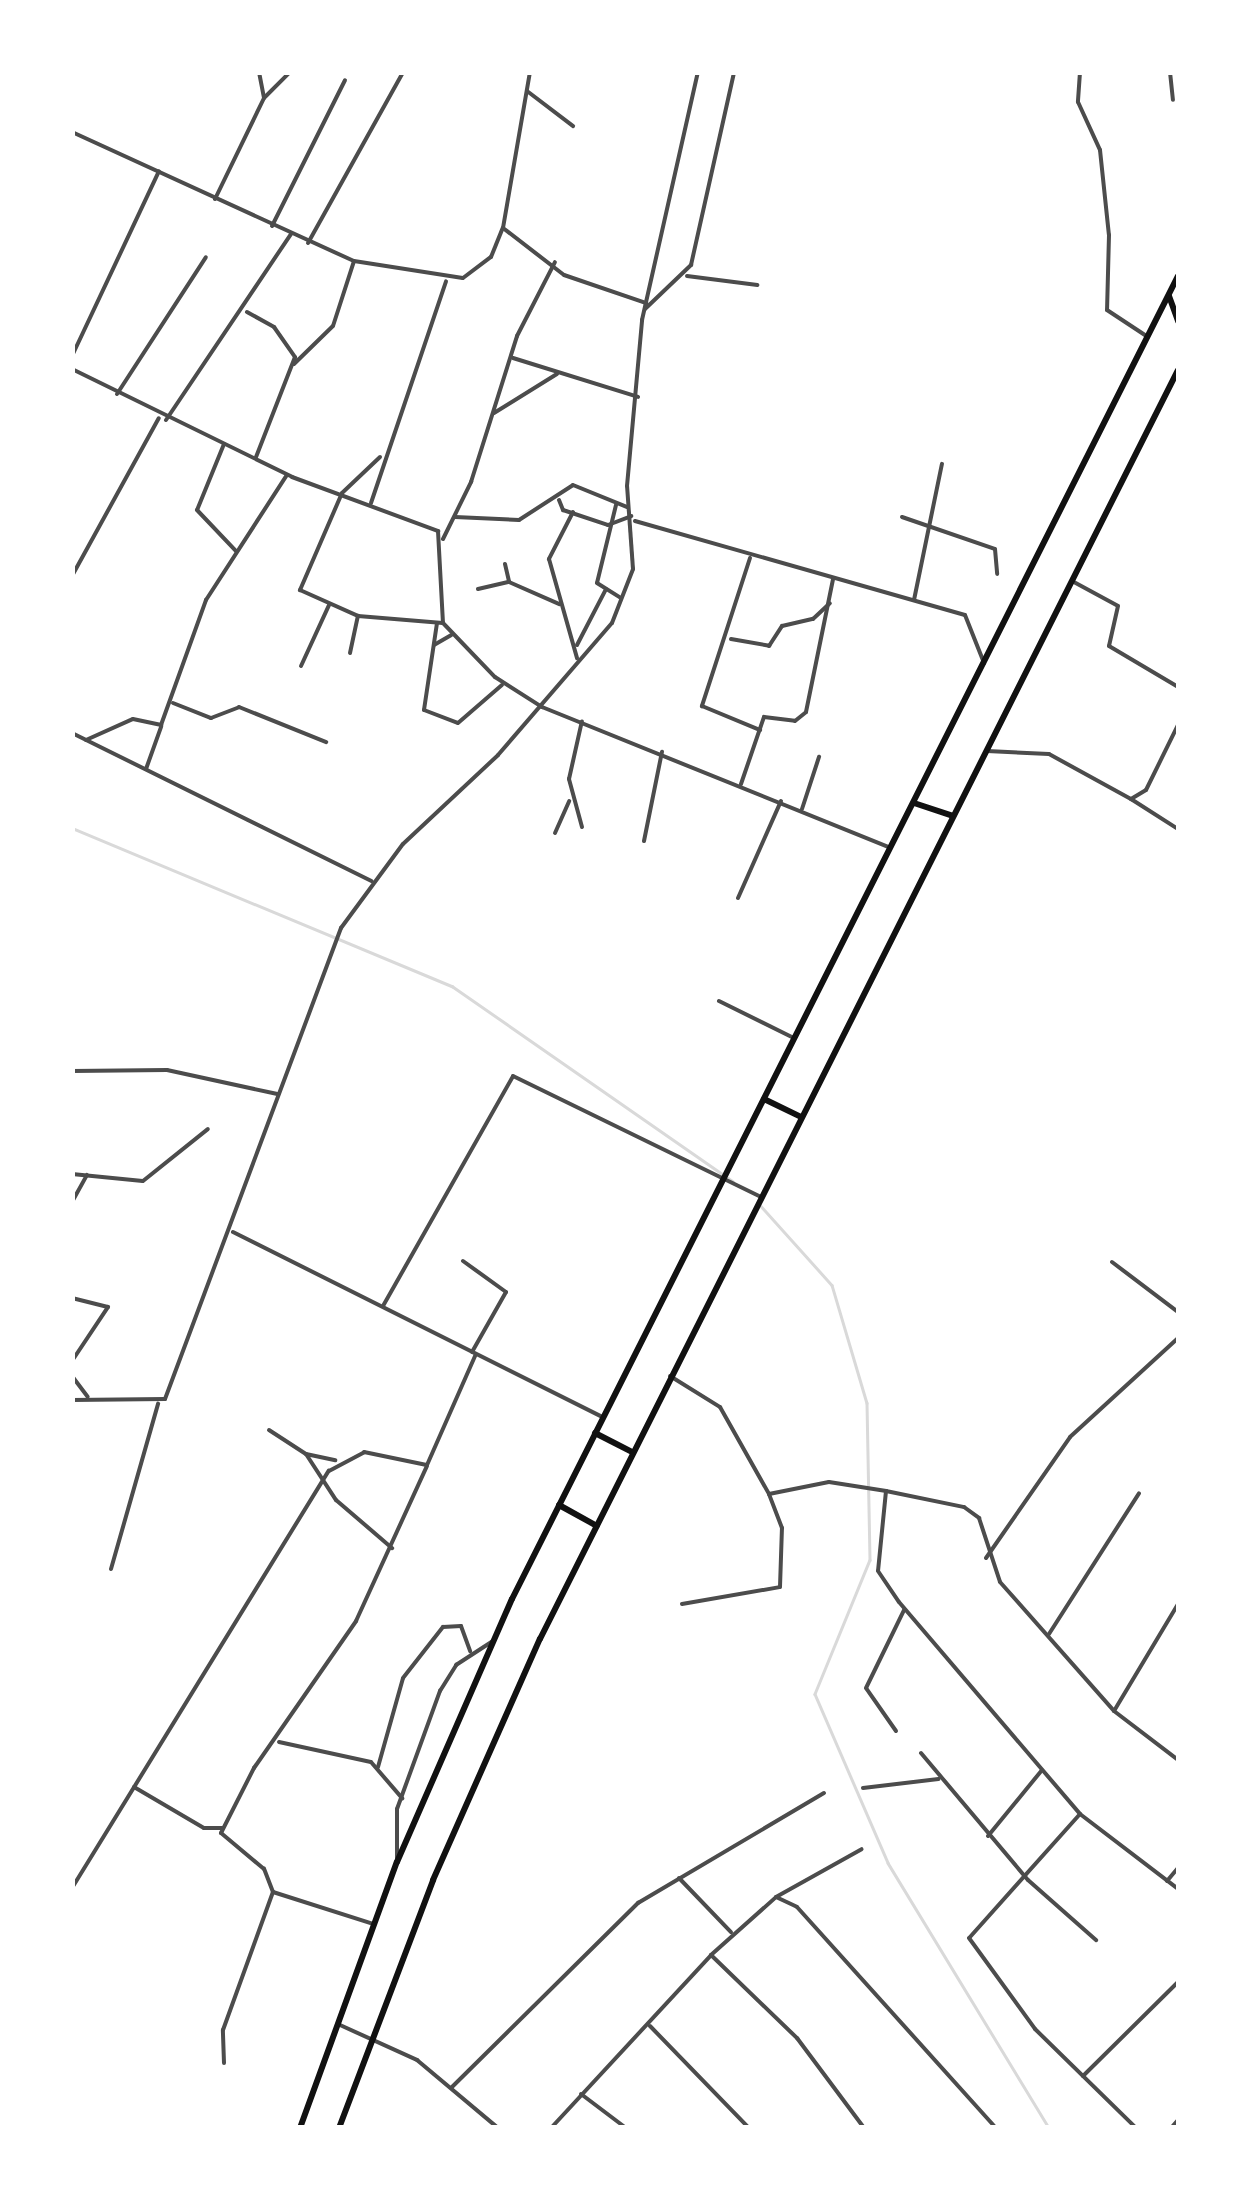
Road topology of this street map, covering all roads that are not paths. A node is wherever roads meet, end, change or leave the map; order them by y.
1 (260, 72) edge
2 (290, 72) edge
3 (403, 72) edge
4 (530, 72) edge
5 (698, 72) edge
6 (734, 72) edge
7 (1080, 72) edge
8 (1170, 72) edge
9 (344, 80) dead end
10 (527, 92) junction
11 (264, 98) junction
12 (1173, 100) dead end
13 (573, 126) dead end
14 (72, 132) edge
15 (159, 171) junction
16 (215, 200) junction
17 (272, 226) junction
18 (503, 228) junction
19 (290, 234) junction
20 (308, 243) junction
21 (206, 257) dead end
22 (354, 261) junction
23 (555, 262) junction
24 (687, 276) junction
25 (1178, 276) edge
26 (446, 280) junction
27 (758, 286) dead end
28 (1168, 296) junction
29 (646, 306) junction
30 (246, 311) junction
31 (1178, 321) edge
32 (1148, 337) junction
33 (72, 356) edge
34 (512, 358) junction
35 (294, 364) junction
36 (72, 369) edge
37 (1178, 370) edge
38 (558, 374) junction
39 (117, 394) junction
40 (638, 397) junction
41 (494, 413) junction
42 (160, 416) junction
43 (166, 420) junction
44 (224, 444) junction
45 (256, 457) junction
46 (380, 457) junction
47 (942, 464) dead end
48 (288, 474) junction
49 (342, 493) junction
50 (559, 500) junction
51 (617, 502) junction
52 (370, 503) junction
53 (627, 507) junction
54 (573, 512) junction
55 (455, 517) junction
56 (902, 517) dead end
57 (633, 518) junction
58 (608, 525) junction
59 (932, 528) junction
60 (443, 539) junction
61 (236, 551) junction
62 (750, 557) junction
63 (505, 564) dead end
64 (997, 574) dead end
65 (72, 576) edge
66 (833, 579) junction
67 (1072, 581) junction
68 (509, 582) junction
69 (606, 588) junction
70 (478, 589) dead end
71 (621, 598) junction
72 (914, 600) junction
73 (830, 603) junction
74 (559, 604) junction
75 (328, 605) junction
76 (358, 616) junction
77 (440, 623) junction
78 (451, 635) junction
79 (729, 639) junction
80 (434, 645) junction
81 (577, 645) junction
82 (350, 654) dead end
83 (577, 662) junction
84 (984, 662) junction
85 (301, 666) dead end
86 (503, 683) junction
87 (1178, 687) edge
88 (173, 703) junction
89 (542, 706) junction
90 (582, 721) junction
91 (161, 725) junction
92 (1178, 725) edge
93 (760, 730) junction
94 (72, 733) edge
95 (86, 740) junction
96 (326, 742) dead end
97 (987, 751) junction
98 (662, 752) junction
99 (820, 757) dead end
100 (146, 769) junction
101 (741, 784) junction
102 (1131, 799) junction
103 (781, 800) junction
104 (569, 801) junction
105 (914, 803) junction
106 (802, 810) junction
107 (953, 816) junction
108 (582, 827) dead end
109 (1178, 829) edge
110 (554, 834) dead end
111 (644, 841) dead end
112 (891, 848) junction
113 (371, 881) junction
114 (738, 898) dead end
115 (719, 1001) dead end
116 (794, 1038) junction
117 (72, 1071) edge
118 (278, 1094) junction
119 (764, 1099) junction
120 (801, 1117) junction
121 (208, 1129) dead end
122 (72, 1174) edge
123 (87, 1176) junction
124 (725, 1179) junction
125 (761, 1197) junction
126 (72, 1202) edge
127 (232, 1232) junction
128 (463, 1261) dead end
129 (1112, 1262) dead end
130 (72, 1298) edge
131 (383, 1306) junction
132 (1178, 1312) edge
133 (1178, 1338) edge
134 (474, 1353) junction
135 (72, 1361) edge
136 (72, 1376) edge
137 (670, 1376) junction
138 (88, 1397) junction
139 (72, 1400) edge
140 (158, 1404) junction
141 (603, 1417) junction
142 (268, 1430) dead end
143 (595, 1433) junction
144 (632, 1452) junction
145 (306, 1454) junction
146 (338, 1461) junction
147 (427, 1465) junction
148 (324, 1481) junction
149 (886, 1491) junction
150 (1139, 1493) dead end
151 (769, 1494) junction
152 (559, 1505) junction
153 (597, 1526) junction
154 (392, 1548) junction
155 (986, 1558) junction
156 (112, 1570) dead end
157 (682, 1604) dead end
158 (1178, 1604) edge
159 (904, 1609) junction
160 (1049, 1634) junction
161 (494, 1640) junction
162 (470, 1652) junction
163 (1114, 1711) junction
164 (896, 1731) dead end
165 (279, 1742) junction
166 (921, 1753) dead end
167 (1178, 1760) edge
168 (378, 1767) junction
169 (1043, 1770) junction
170 (938, 1779) junction
171 (391, 1781) junction
172 (409, 1782) junction
173 (134, 1787) junction
174 (864, 1788) dead end
175 (824, 1793) dead end
176 (403, 1799) junction
177 (1080, 1814) junction
178 (224, 1827) junction
179 (988, 1836) junction
180 (862, 1849) dead end
181 (397, 1862) junction
182 (1178, 1868) edge
183 (679, 1878) junction
184 (1028, 1880) junction
185 (1168, 1881) junction
186 (72, 1888) edge
187 (1178, 1889) edge
188 (273, 1892) junction
189 (776, 1897) junction
190 (373, 1924) junction
191 (733, 1933) junction
192 (1096, 1940) dead end
193 (712, 1955) junction
194 (1178, 1982) edge
195 (337, 2024) junction
196 (650, 2026) junction
197 (372, 2036) junction
198 (224, 2063) dead end
199 (1083, 2076) junction
200 (452, 2087) junction
201 (582, 2094) junction
202 (1178, 2120) edge
203 (300, 2128) edge
204 (339, 2128) edge
205 (498, 2128) edge
206 (551, 2128) edge
207 (626, 2128) edge
208 (749, 2128) edge
209 (864, 2128) edge
210 (996, 2128) edge
211 (1136, 2128) edge
212 (1171, 2128) edge

1 - 11 street
2 - 11 street
3 - 20 street
4 - 10 street
5 - 29 street
6 - 24 street
7 - 32 street
8 - 12 street
9 - 17 street
10 - 13 street
10 - 18 street
11 - 16 street
14 - 15 street
15 - 16 street
15 - 33 street
16 - 17 street
17 - 19 street
18 - 23 street
18 - 26 street
19 - 20 street
19 - 30 street
20 - 22 street
21 - 39 street
22 - 26 street
22 - 35 street
23 - 29 street
23 - 34 street
24 - 27 street
24 - 29 street
25 - 28 highway
26 - 46 street
28 - 31 highway
28 - 32 highway
29 - 40 street
30 - 35 street
30 - 43 street
32 - 84 highway
34 - 38 street
34 - 41 street
35 - 45 street
36 - 39 street
37 - 67 highway
38 - 40 street
38 - 41 street
39 - 42 street
40 - 53 street
41 - 55 street
42 - 43 street
42 - 65 street
43 - 44 street
44 - 45 street
44 - 61 street
45 - 48 street
46 - 49 street
46 - 52 street
47 - 59 street
48 - 49 street
48 - 61 street
49 - 52 street
49 - 75 street
50 - 51 street
50 - 54 street
50 - 55 street
51 - 53 street
51 - 58 street
52 - 60 street
53 - 57 street
54 - 58 street
54 - 74 street
55 - 60 street
56 - 59 street
57 - 58 street
57 - 62 street
57 - 71 street
58 - 69 street
59 - 64 street
59 - 72 street
60 - 77 street
61 - 88 street
62 - 66 street
62 - 79 street
63 - 68 street
66 - 72 street
66 - 73 street
67 - 87 street
67 - 97 highway
68 - 70 street
68 - 74 street
69 - 71 street
69 - 81 street
71 - 83 street
72 - 84 street
73 - 79 street
73 - 93 street
74 - 81 street
75 - 76 street
75 - 85 street
76 - 77 street
76 - 82 street
77 - 78 street
77 - 80 street
78 - 80 street
78 - 86 street
79 - 93 street
80 - 86 street
81 - 83 street
83 - 89 street
84 - 105 highway
86 - 89 street
88 - 91 street
88 - 96 street
89 - 90 street
89 - 113 street
90 - 98 street
90 - 104 street
91 - 95 street
91 - 100 street
92 - 102 street
93 - 101 street
94 - 95 street
95 - 100 street
97 - 102 street
97 - 107 highway
98 - 101 street
98 - 111 street
99 - 106 street
100 - 113 street
101 - 103 street
102 - 109 street
103 - 106 street
103 - 114 street
104 - 108 street
104 - 110 street
105 - 107 highway
105 - 112 highway
106 - 112 street
107 - 120 highway
112 - 116 highway
113 - 118 street
115 - 116 street
116 - 119 highway
117 - 118 street
118 - 127 street
119 - 120 highway
119 - 124 highway
120 - 125 highway
121 - 123 street
122 - 123 street
123 - 126 street
124 - 125 street
124 - 131 street
124 - 141 highway
125 - 137 highway
127 - 131 street
127 - 140 street
128 - 134 street
129 - 132 street
130 - 135 street
131 - 134 street
133 - 155 street
134 - 141 street
134 - 147 street
136 - 138 street
137 - 144 highway
137 - 151 street
138 - 139 street
138 - 140 street
140 - 156 street
141 - 143 highway
142 - 145 street
143 - 144 highway
143 - 152 highway
144 - 153 highway
145 - 146 street
145 - 148 street
146 - 147 street
146 - 148 street
147 - 154 street
148 - 154 street
148 - 173 street
149 - 151 street
149 - 155 street
149 - 159 street
150 - 160 street
151 - 157 street
152 - 153 highway
152 - 161 highway
153 - 197 highway
154 - 165 street
155 - 160 street
158 - 163 street
159 - 164 street
159 - 169 street
160 - 163 street
161 - 162 street
161 - 181 highway
162 - 168 street
162 - 172 street
163 - 167 street
165 - 168 street
165 - 178 street
166 - 170 street
168 - 171 street
169 - 177 street
169 - 179 street
170 - 174 street
170 - 179 street
171 - 172 street
171 - 176 street
172 - 176 street
173 - 178 street
173 - 186 street
175 - 183 street
176 - 181 street
177 - 184 street
177 - 185 street
178 - 188 street
179 - 184 street
180 - 189 street
181 - 190 highway
182 - 185 street
183 - 191 street
183 - 200 street
184 - 192 street
184 - 199 street
185 - 187 street
188 - 190 street
188 - 198 street
189 - 191 street
189 - 210 street
190 - 195 highway
191 - 193 street
193 - 196 street
193 - 209 street
194 - 199 street
195 - 197 street
195 - 203 highway
196 - 201 street
196 - 208 street
197 - 200 street
197 - 204 highway
199 - 211 street
200 - 205 street
201 - 206 street
201 - 207 street
202 - 212 street

